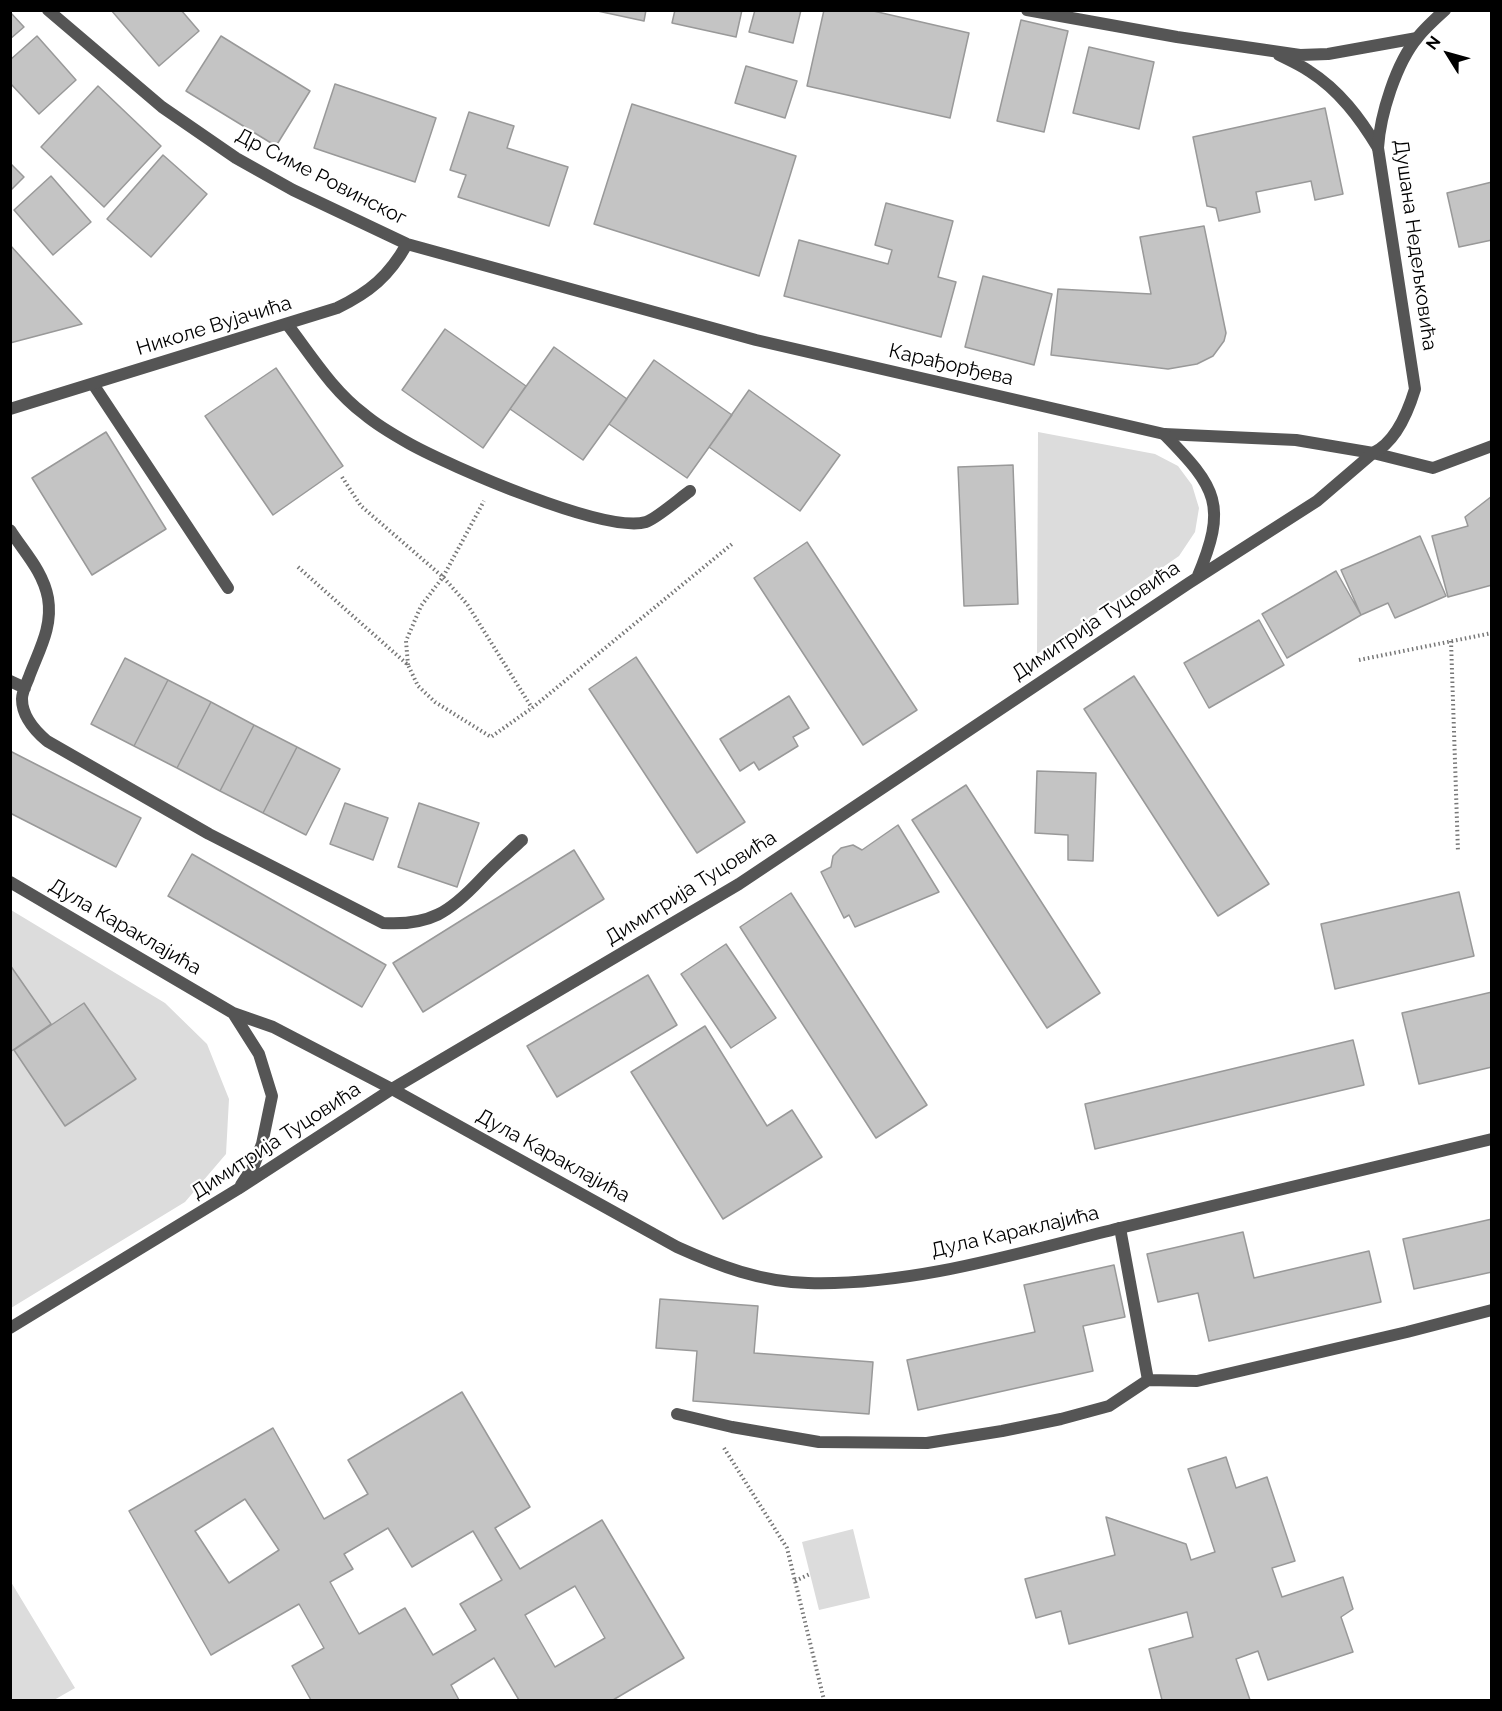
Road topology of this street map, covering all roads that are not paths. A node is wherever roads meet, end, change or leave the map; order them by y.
1 (48, 10) edge
2 (1027, 10) edge
3 (1445, 10) edge
4 (1417, 38) junction
5 (1273, 52) junction
6 (1378, 148) junction
7 (407, 244) junction
8 (287, 324) junction
9 (93, 384) junction
10 (10, 409) edge
11 (1164, 434) junction
12 (1491, 446) edge
13 (1373, 453) junction
14 (690, 491) dead end
15 (10, 530) edge
16 (1197, 578) junction
17 (228, 588) dead end
18 (10, 681) edge
19 (25, 688) junction
20 (522, 840) dead end
21 (10, 882) edge
22 (233, 1013) junction
23 (392, 1089) junction
24 (1491, 1139) edge
25 (238, 1189) junction
26 (1120, 1228) junction
27 (1491, 1310) edge
28 (10, 1328) edge
29 (1148, 1380) junction
30 (677, 1414) dead end

1 - 7 street, Др Симе Ровинског
2 - 5 street
3 - 4 street, Душана Недељковића
4 - 5 street
4 - 6 street, Душана Недељковића
5 - 6 street
6 - 13 street, Душана Недељковића
7 - 8 street, Николе Вујачића
7 - 11 street, Карађорђева
8 - 9 street, Николе Вујачића
8 - 14 street
9 - 10 street, Николе Вујачића
9 - 17 street
11 - 13 street, Карађорђева
11 - 16 street
12 - 13 street, Карађорђева
13 - 16 street, Димитрија Туцовића
15 - 19 street
16 - 23 street, Димитрија Туцовића
18 - 19 street
19 - 20 street
21 - 22 street, Дула Караклајића
22 - 23 street, Дула Караклајића
22 - 25 street
23 - 25 street, Димитрија Туцовића
23 - 26 street, Дула Караклајића
24 - 26 street, Дула Караклајића
25 - 28 street, Димитрија Туцовића
26 - 29 street, Дула Караклајића
27 - 29 street
29 - 30 street

